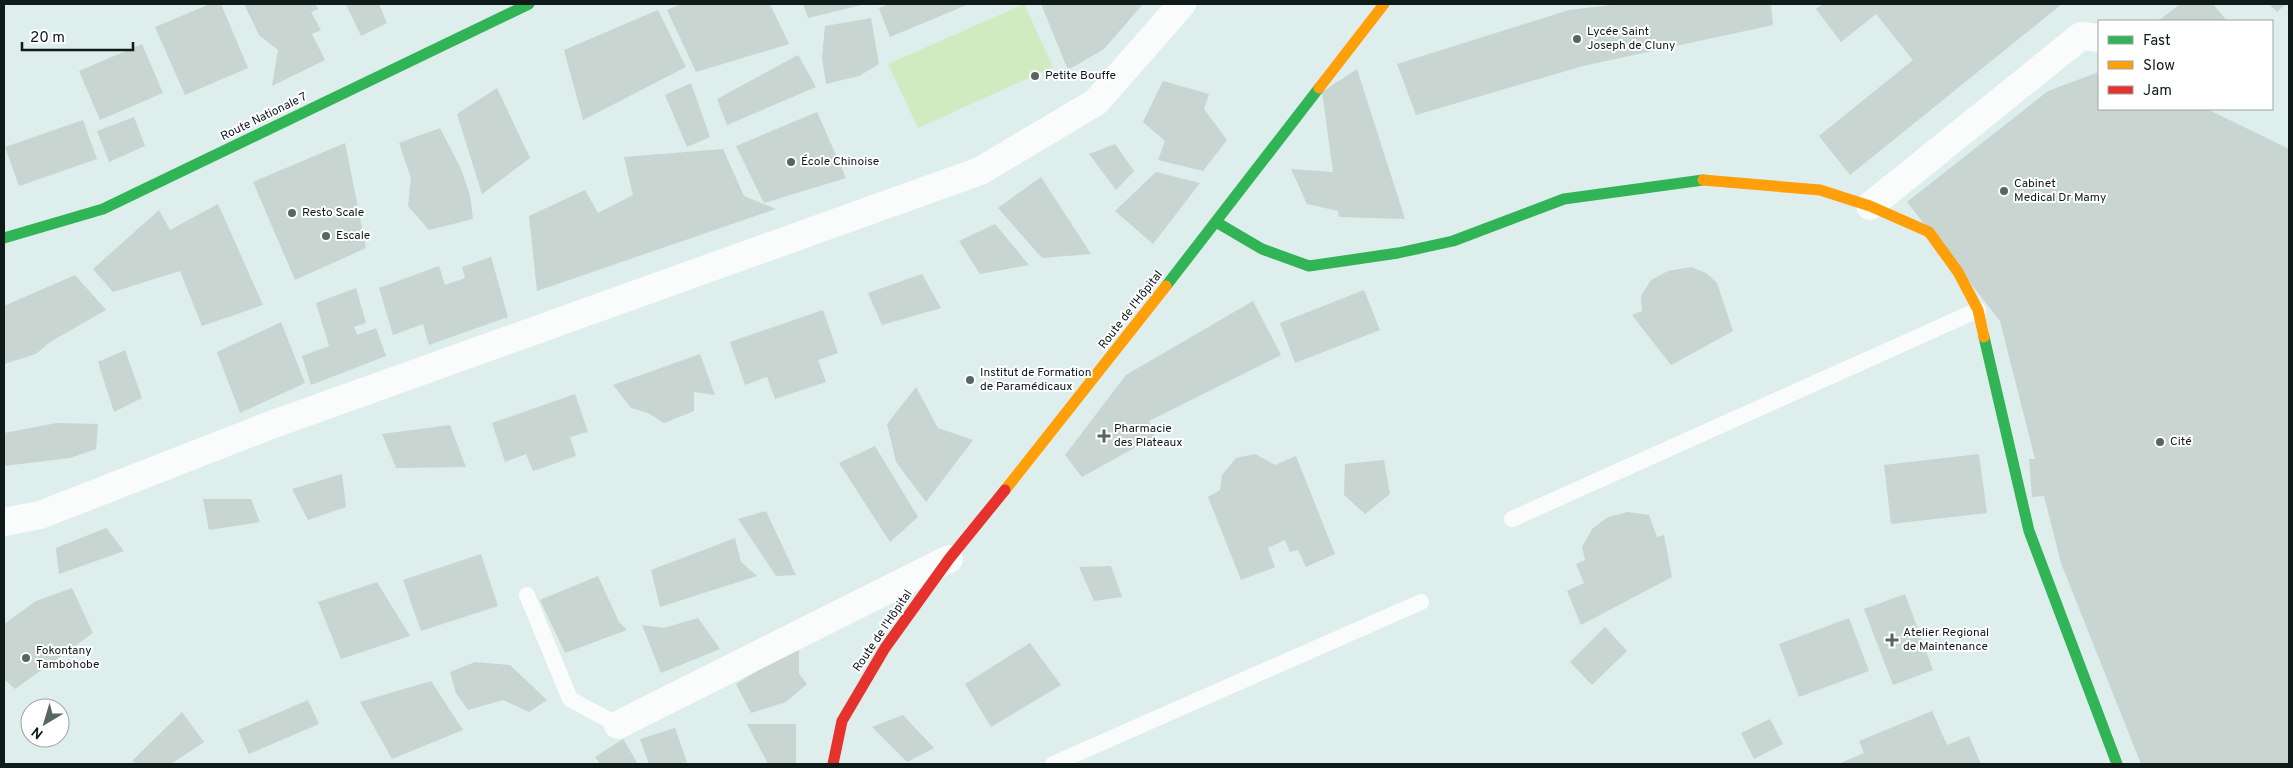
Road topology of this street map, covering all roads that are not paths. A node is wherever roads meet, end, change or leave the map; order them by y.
1 (529, 4) edge
2 (1182, 4) edge
3 (1384, 4) edge
4 (2098, 38) edge
5 (1870, 206) junction
6 (1216, 222) junction
7 (4, 238) edge
8 (1978, 310) junction
9 (1512, 519) dead end
10 (4, 522) edge
11 (949, 559) junction
12 (527, 596) dead end
13 (1421, 602) dead end
14 (618, 725) joint
15 (834, 764) edge
16 (1053, 764) edge
17 (2117, 764) edge

1 - 7 street, Route Nationale 7
2 - 10 street
3 - 6 street, Route de l'Hôpital
4 - 5 street
5 - 6 street
5 - 8 street
6 - 11 street, Route de l'Hôpital
8 - 9 lane
8 - 17 street
11 - 14 street
11 - 15 street, Route de l'Hôpital
12 - 14 lane
13 - 16 lane

